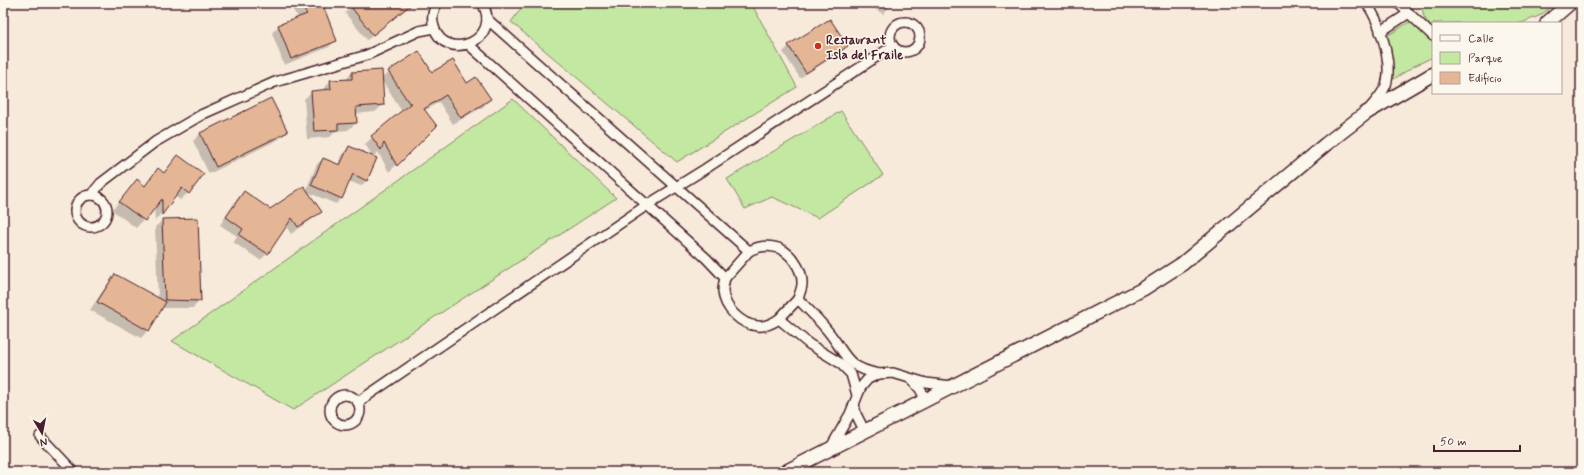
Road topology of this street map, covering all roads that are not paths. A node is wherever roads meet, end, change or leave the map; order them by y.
1 (437, 3) edge
2 (482, 3) edge
3 (1366, 3) edge
4 (1398, 3) edge
5 (1570, 3) edge
6 (1409, 13) junction
7 (487, 19) junction
8 (1548, 22) edge
9 (434, 28) junction
10 (1380, 32) junction
11 (1432, 35) edge
12 (468, 44) junction
13 (893, 46) dead end
14 (1432, 75) edge
15 (1366, 113) junction
16 (676, 186) junction
17 (90, 195) dead end
18 (647, 205) junction
19 (749, 251) junction
20 (725, 278) junction
21 (798, 299) junction
22 (779, 319) junction
23 (879, 374) junction
24 (909, 377) junction
25 (952, 386) junction
26 (856, 399) junction
27 (926, 400) junction
28 (358, 402) dead end
29 (865, 432) junction
30 (40, 436) dead end
31 (830, 450) junction
32 (74, 472) edge
33 (785, 472) edge

1 - 9 street
2 - 7 street
3 - 10 street
4 - 6 street
5 - 8 main road
6 - 10 street
6 - 11 street
7 - 12 street
7 - 16 street
9 - 12 street
9 - 17 street
10 - 15 street
12 - 18 street
13 - 16 street
14 - 15 main road
15 - 25 main road
16 - 18 street
16 - 19 street
18 - 20 street
18 - 28 street
19 - 20 street
19 - 21 street
20 - 22 street
21 - 22 street
21 - 23 street
22 - 26 street
23 - 24 street
23 - 26 street
24 - 25 street
24 - 27 street
25 - 27 main road
26 - 29 street
26 - 31 street
27 - 29 main road
29 - 31 main road
30 - 32 street
31 - 33 main road

